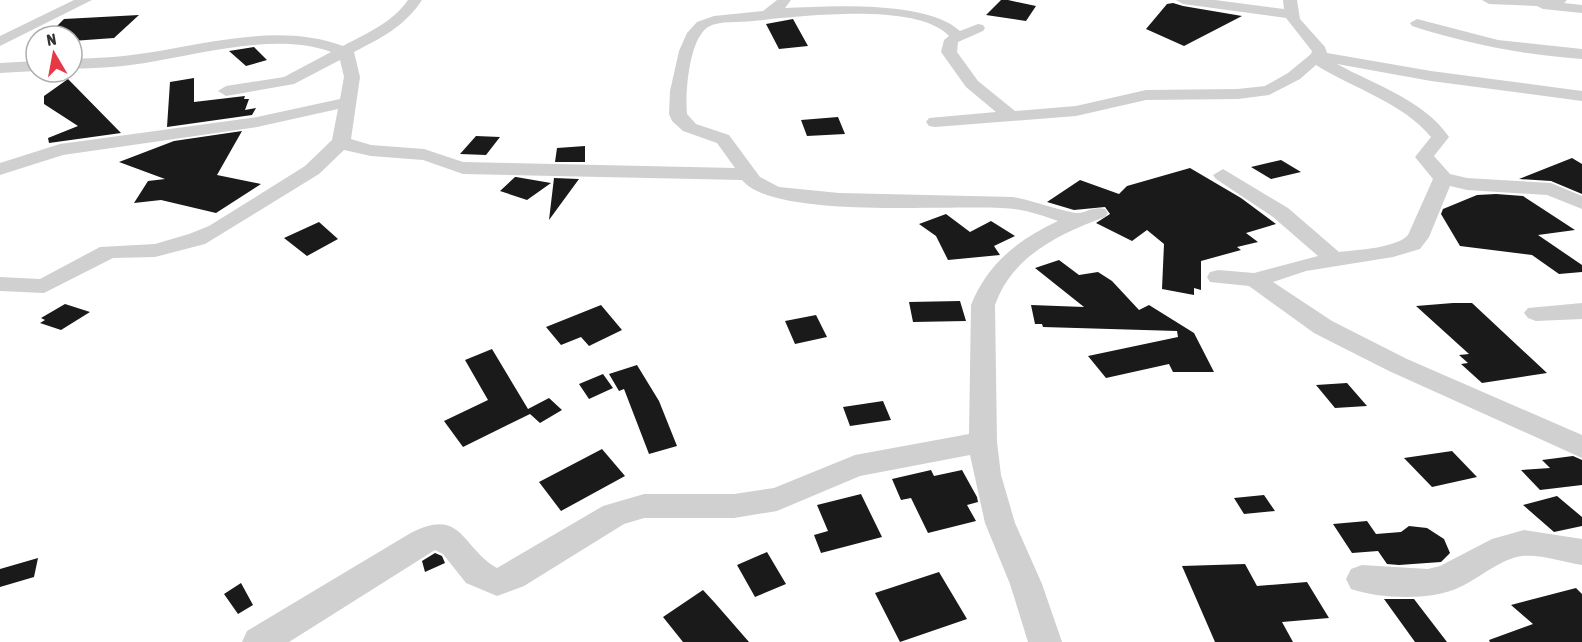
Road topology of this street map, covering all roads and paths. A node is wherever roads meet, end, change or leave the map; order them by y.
1 (85, 0) edge
2 (415, 0) edge
3 (1183, 0) edge
4 (1490, 0) edge
5 (1560, 0) edge
6 (1523, 3) junction
7 (777, 6) edge
8 (1291, 7) edge
9 (1582, 9) edge
10 (1417, 22) dead end
11 (978, 28) dead end
12 (958, 37) junction
13 (0, 42) edge
14 (346, 52) junction
15 (1582, 54) edge
16 (1317, 57) junction
17 (84, 63) edge
18 (24, 67) edge
19 (0, 68) edge
20 (19, 68) junction
21 (0, 86) edge
22 (226, 91) dead end
23 (1582, 96) edge
24 (348, 102) junction
25 (1009, 114) junction
26 (935, 122) dead end
27 (341, 142) junction
28 (0, 169) edge
29 (749, 174) junction
30 (1223, 175) dead end
31 (1443, 178) junction
32 (1582, 203) edge
33 (1332, 258) junction
34 (1218, 278) dead end
35 (1255, 280) junction
36 (0, 284) edge
37 (1582, 311) edge
38 (1536, 313) dead end
39 (983, 442) junction
40 (1582, 447) edge
41 (1582, 552) edge
42 (1362, 579) dead end
43 (259, 642) edge
44 (1045, 642) edge

1 - 13 street
2 - 14 street
3 - 8 street
4 - 6 street
5 - 6 street
6 - 9 street
7 - 12 street
7 - 29 street
8 - 16 street
10 - 15 street
11 - 12 street
12 - 25 street
14 - 17 street
14 - 22 street
14 - 24 street
16 - 23 street
16 - 25 street
16 - 31 street
18 - 20 street
19 - 20 street
20 - 21 street
24 - 27 street
24 - 28 street
25 - 26 street
27 - 29 street
27 - 36 street
29 - 39 street
30 - 33 street
31 - 32 street
31 - 33 street
33 - 35 street
34 - 35 street
35 - 40 street
37 - 38 street
39 - 43 street
39 - 44 street
41 - 42 street

